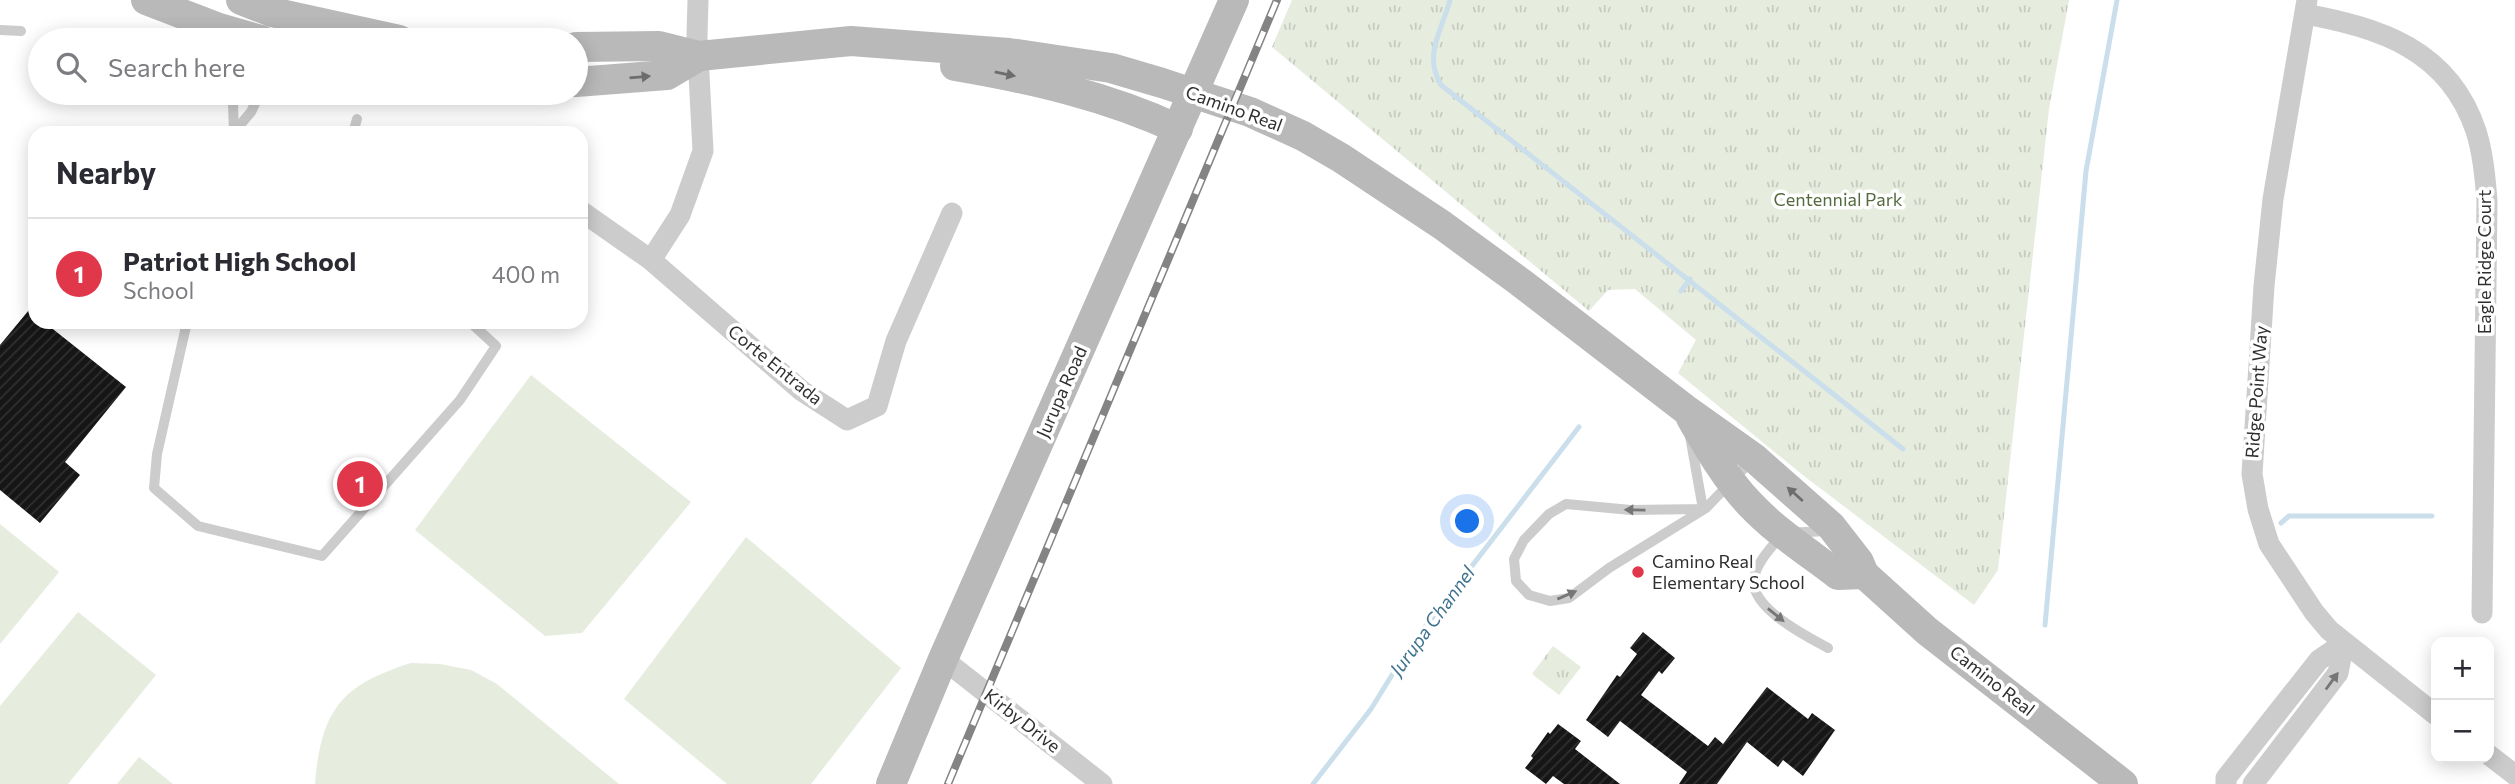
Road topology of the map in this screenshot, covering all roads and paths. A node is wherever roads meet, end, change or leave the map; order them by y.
1 (146, 0) edge
2 (241, 0) edge
3 (698, 0) edge
4 (1234, 0) edge
5 (2306, 7) edge
6 (219, 28) edge
7 (345, 28) edge
8 (0, 30) edge
9 (21, 31) dead end
10 (918, 45) junction
11 (588, 47) edge
12 (699, 56) junction
13 (588, 81) edge
14 (1194, 94) junction
15 (233, 105) edge
16 (254, 105) edge
17 (357, 119) dead end
18 (234, 126) edge
19 (239, 126) edge
20 (355, 126) edge
21 (1178, 130) junction
22 (952, 213) dead end
23 (588, 216) edge
24 (651, 260) junction
25 (185, 329) edge
26 (478, 329) edge
27 (1685, 409) junction
28 (1754, 458) junction
29 (1732, 481) junction
30 (1703, 509) junction
31 (1835, 531) junction
32 (1783, 533) junction
33 (1864, 574) junction
34 (2482, 613) dead end
35 (2344, 643) junction
36 (1828, 648) dead end
37 (943, 659) junction
38 (2431, 711) edge
39 (2255, 740) junction
40 (2275, 756) junction
41 (2494, 759) edge
42 (2515, 775) edge
43 (891, 784) edge
44 (1102, 784) edge
45 (2123, 784) edge
46 (2225, 784) edge
47 (2253, 784) edge

1 - 6 main road
2 - 7 main road
3 - 12 street
4 - 14 main road, Jurupa Road
5 - 34 street, Eagle Ridge Court
5 - 35 street, Ridge Point Way
8 - 9 lane
10 - 12 main road, Camino Real
10 - 14 main road, Camino Real
10 -> 21 main road
11 - 12 main road, Camino Real
13 -> 12 main road, Camino Real
12 - 24 street
14 - 21 main road, Jurupa Road
14 - 27 main road, Camino Real
15 - 18 lane
16 - 19 lane
17 - 20 lane
21 - 37 main road, Jurupa Road
22 - 24 street, Corte Entrada
23 - 24 street, Corte Entrada
25 - 26 lane
27 - 28 main road, Camino Real
27 - 29 main road, Camino Real
27 - 30 lane
28 - 29 lane
31 -> 28 main road, Camino Real
29 - 30 lane
29 - 32 main road, Camino Real
30 -> 30 lane
31 - 32 lane
31 - 33 main road, Camino Real
32 - 33 main road, Camino Real
32 -> 36 lane
33 - 45 main road, Camino Real
35 - 38 street, Ridge Point Way
35 - 39 street
40 -> 35 street
37 - 43 main road, Jurupa Road
37 - 44 street, Kirby Drive
39 - 40 street
39 - 46 street
40 - 47 street
41 - 42 street

